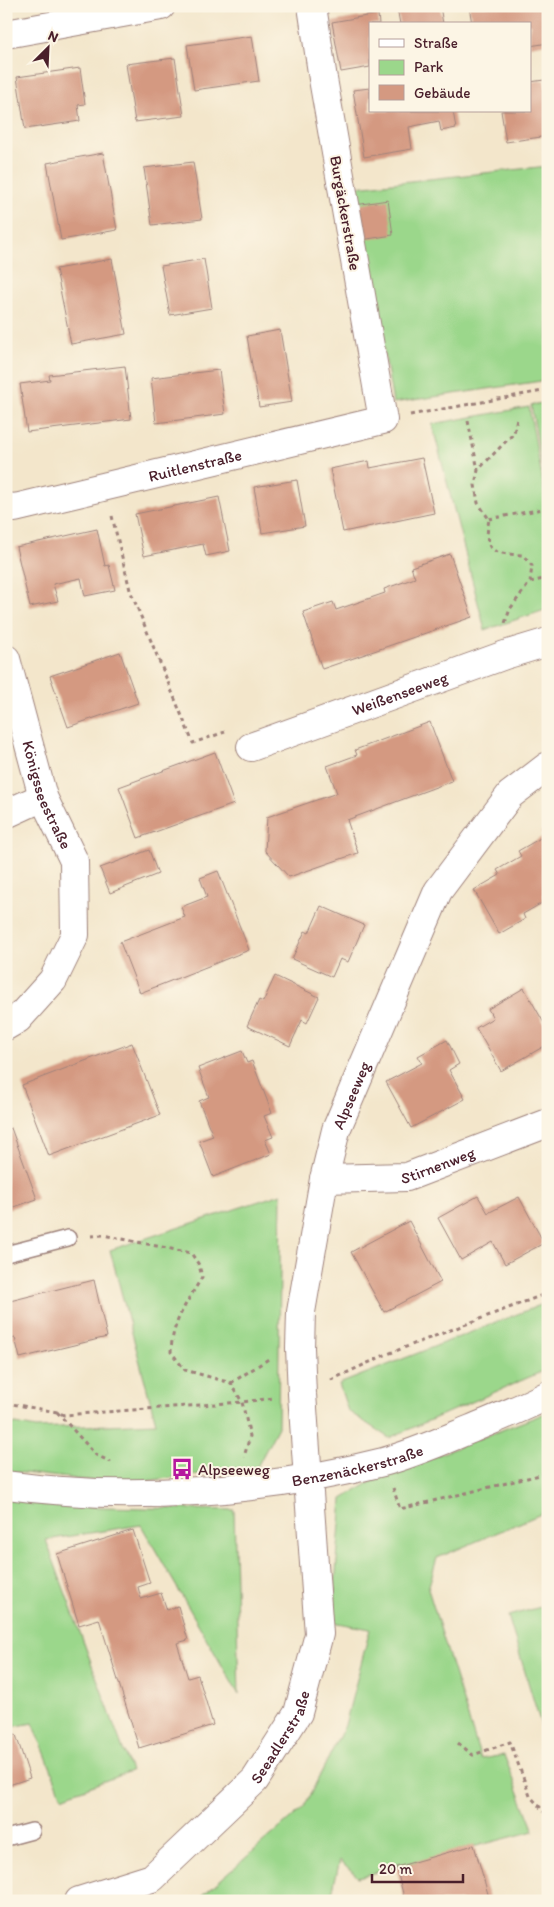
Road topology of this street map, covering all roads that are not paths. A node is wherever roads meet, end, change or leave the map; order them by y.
1 (161, 6) edge
2 (312, 6) edge
3 (6, 34) edge
4 (382, 420) joint
5 (6, 507) edge
6 (548, 642) edge
7 (6, 659) edge
8 (251, 747) dead end
9 (548, 766) edge
10 (43, 797) junction
11 (6, 814) edge
12 (6, 1026) edge
13 (548, 1123) edge
14 (324, 1179) junction
15 (68, 1238) road end
16 (6, 1254) edge
17 (548, 1395) edge
18 (308, 1477) junction
19 (6, 1485) edge
20 (32, 1831) dead end
21 (6, 1838) edge
22 (79, 1901) edge

1 - 3 street
2 - 4 street, Burgäckerstraße
4 - 5 street, Ruitlenstraße
6 - 8 street, Weißenseeweg
7 - 10 street, Königsseestraße
9 - 14 street, Alpseeweg
10 - 11 street
10 - 12 street, Königsseestraße
13 - 14 street, Stirnenweg
14 - 18 street, Alpseeweg
15 - 16 lane
17 - 18 street, Benzenäckerstraße
18 - 19 street, Benzenäckerstraße
18 - 22 street, Seeadlerstraße
20 - 21 lane

